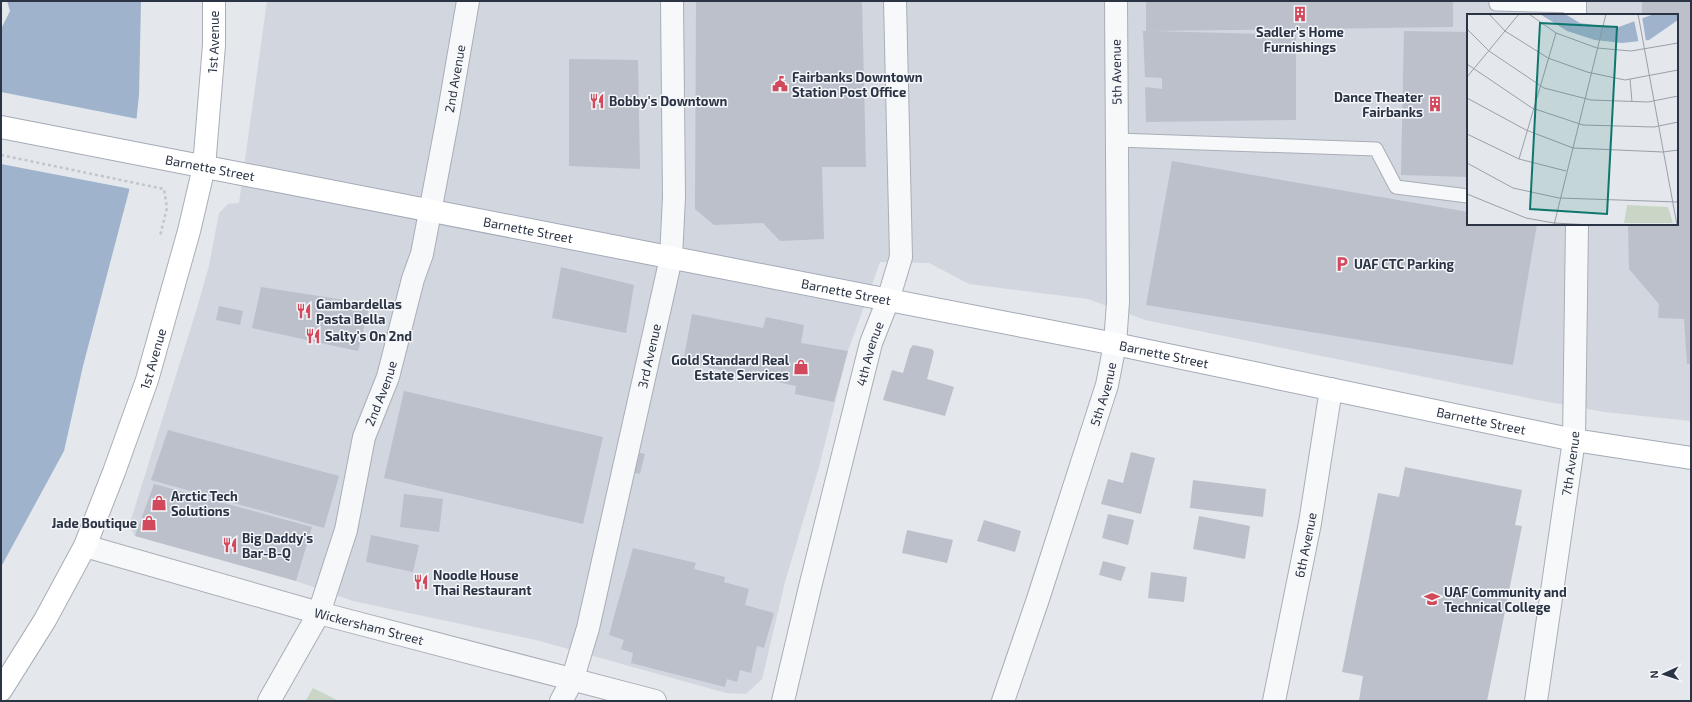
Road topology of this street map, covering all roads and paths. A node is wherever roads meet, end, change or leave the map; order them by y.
1 (214, 1) edge
2 (468, 1) edge
3 (672, 1) edge
4 (895, 1) edge
5 (1116, 1) edge
6 (1496, 1) edge
7 (1575, 7) edge
8 (1, 127) edge
9 (1117, 140) junction
10 (1, 155) edge
11 (204, 167) junction
12 (1467, 196) edge
13 (430, 212) junction
14 (1577, 225) edge
15 (160, 237) dead end
16 (671, 258) junction
17 (888, 300) junction
18 (1115, 344) junction
19 (1331, 389) junction
20 (1574, 440) junction
21 (1691, 458) edge
22 (85, 546) junction
23 (319, 613) junction
24 (572, 680) junction
25 (1, 690) edge
26 (269, 701) edge
27 (561, 701) edge
28 (655, 701) edge
29 (783, 701) edge
30 (1003, 701) edge
31 (1274, 701) edge
32 (1536, 701) edge

1 - 11 main road, 1st Avenue
2 - 13 street, 2nd Avenue
3 - 16 street, 3rd Avenue
4 - 17 street, 4th Avenue
5 - 9 street, 5th Avenue
6 - 7 lane
8 - 11 main road, Barnette Street
9 - 12 lane
9 - 18 street, 5th Avenue
10 - 15 path
11 - 13 main road, Barnette Street
11 - 22 main road, 1st Avenue
13 - 16 main road, Barnette Street
13 - 23 street, 2nd Avenue
14 - 20 street, 7th Avenue
16 - 17 main road, Barnette Street
16 - 24 street, 3rd Avenue
17 - 18 main road, Barnette Street
17 - 29 street, 4th Avenue
18 - 19 main road, Barnette Street
18 - 30 street, 5th Avenue
19 - 20 main road, Barnette Street
19 - 31 street, 6th Avenue
20 - 21 main road, Barnette Street
20 - 32 street, 7th Avenue
22 - 23 street, Wickersham Street
22 - 25 main road, 1st Avenue
23 - 24 street, Wickersham Street
23 - 26 street, 2nd Avenue
24 - 27 street, 3rd Avenue
24 - 28 street, Wickersham Street

